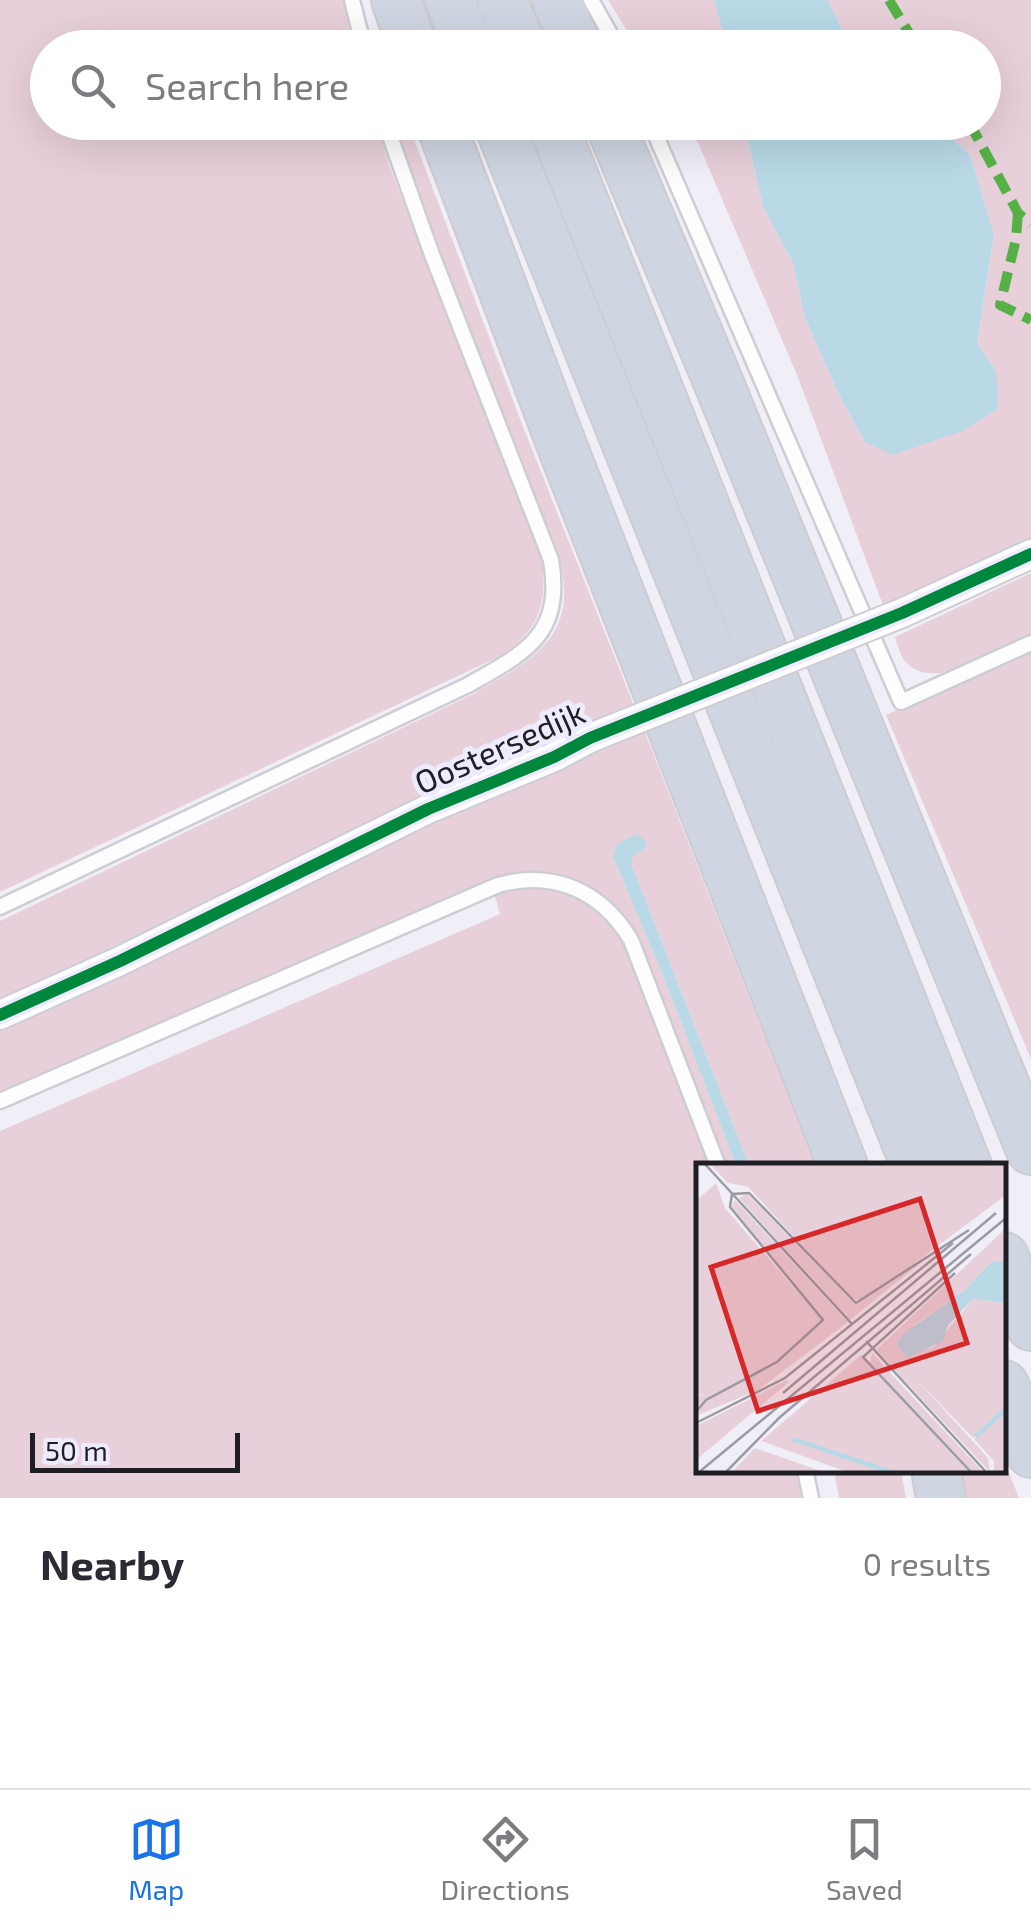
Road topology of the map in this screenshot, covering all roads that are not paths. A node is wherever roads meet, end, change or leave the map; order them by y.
1 (352, 0) edge
2 (396, 0) edge
3 (450, 0) edge
4 (502, 0) edge
5 (557, 0) edge
6 (591, 0) edge
7 (360, 30) edge
8 (407, 30) edge
9 (461, 30) edge
10 (514, 30) edge
11 (570, 30) edge
12 (608, 30) edge
13 (391, 140) edge
14 (447, 140) edge
15 (505, 140) edge
16 (559, 140) edge
17 (617, 140) edge
18 (658, 140) edge
19 (1031, 554) edge
20 (1031, 642) edge
21 (0, 906) edge
22 (0, 1014) edge
23 (0, 1101) edge
24 (1031, 1150) edge
25 (717, 1163) edge
26 (842, 1163) edge
27 (915, 1163) edge
28 (966, 1163) edge
29 (1006, 1262) edge
30 (1031, 1326) edge
31 (1006, 1390) edge
32 (1031, 1453) edge
33 (806, 1473) edge
34 (937, 1473) edge
35 (811, 1498) edge
36 (941, 1498) edge

1 - 7 lane
2 - 8 highway
3 - 9 highway
4 - 10 highway
5 - 11 highway
6 - 12 lane
13 - 21 lane
14 - 26 highway
15 - 27 highway
16 - 28 highway
17 - 24 highway
18 - 20 lane
19 - 22 street, Oostersedijk, bridge
23 - 25 lane
29 - 30 highway
31 - 32 highway
33 - 35 lane
34 - 36 highway

